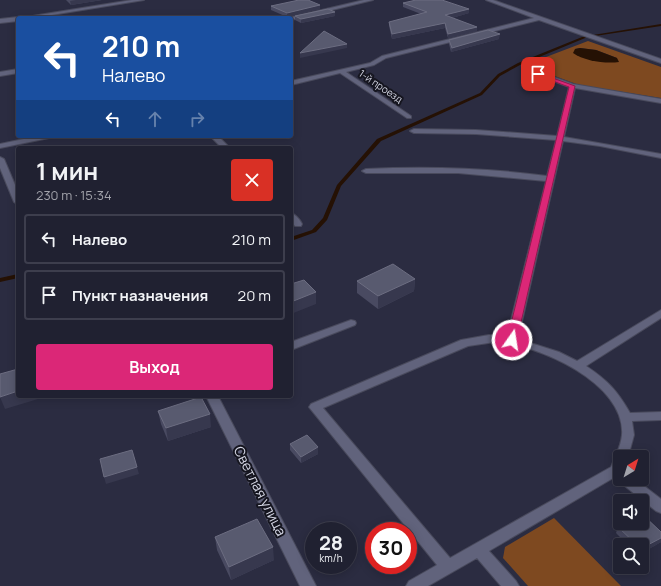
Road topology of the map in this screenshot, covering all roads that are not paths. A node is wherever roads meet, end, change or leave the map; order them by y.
1 (142, 0) edge
2 (371, 0) edge
3 (488, 0) edge
4 (36, 16) edge
5 (293, 18) edge
6 (540, 18) junction
7 (16, 19) edge
8 (0, 21) edge
9 (661, 61) edge
10 (526, 69) dead end
11 (16, 71) edge
12 (342, 72) junction
13 (0, 74) edge
14 (293, 83) edge
15 (572, 86) junction
16 (661, 100) edge
17 (409, 117) dead end
18 (414, 132) dead end
19 (561, 137) junction
20 (39, 138) edge
21 (216, 138) edge
22 (0, 146) edge
23 (224, 146) edge
24 (661, 156) edge
25 (0, 159) edge
26 (366, 171) dead end
27 (550, 179) junction
28 (16, 197) edge
29 (293, 218) edge
30 (298, 224) dead end
31 (661, 313) edge
32 (351, 323) dead end
33 (512, 340) junction
34 (293, 345) edge
35 (579, 365) junction
36 (213, 398) edge
37 (661, 416) edge
38 (628, 417) junction
39 (626, 450) edge
40 (613, 475) edge
41 (637, 486) edge
42 (661, 508) edge
43 (478, 549) junction
44 (448, 567) junction
45 (308, 586) edge
46 (414, 586) edge
47 (510, 586) edge

1 - 4 street
2 - 5 street
3 - 6 street
6 - 9 street
6 - 12 street
7 - 8 street
10 - 15 street
11 - 13 street
12 - 14 street
12 - 17 street, 1-й проезд
15 - 16 street
15 - 19 street
18 - 19 street
19 - 24 street
19 - 27 street
20 - 22 street
21 - 23 street
25 - 28 street
26 - 27 street
27 - 33 street
29 - 30 street
31 - 35 street
32 - 34 street
33 - 35 street
33 - 44 street
35 - 38 street
36 - 45 street, Светлая улица
37 - 38 street
38 - 39 street
40 - 43 street
41 - 42 street
43 - 44 street
43 - 47 street
44 - 46 street

